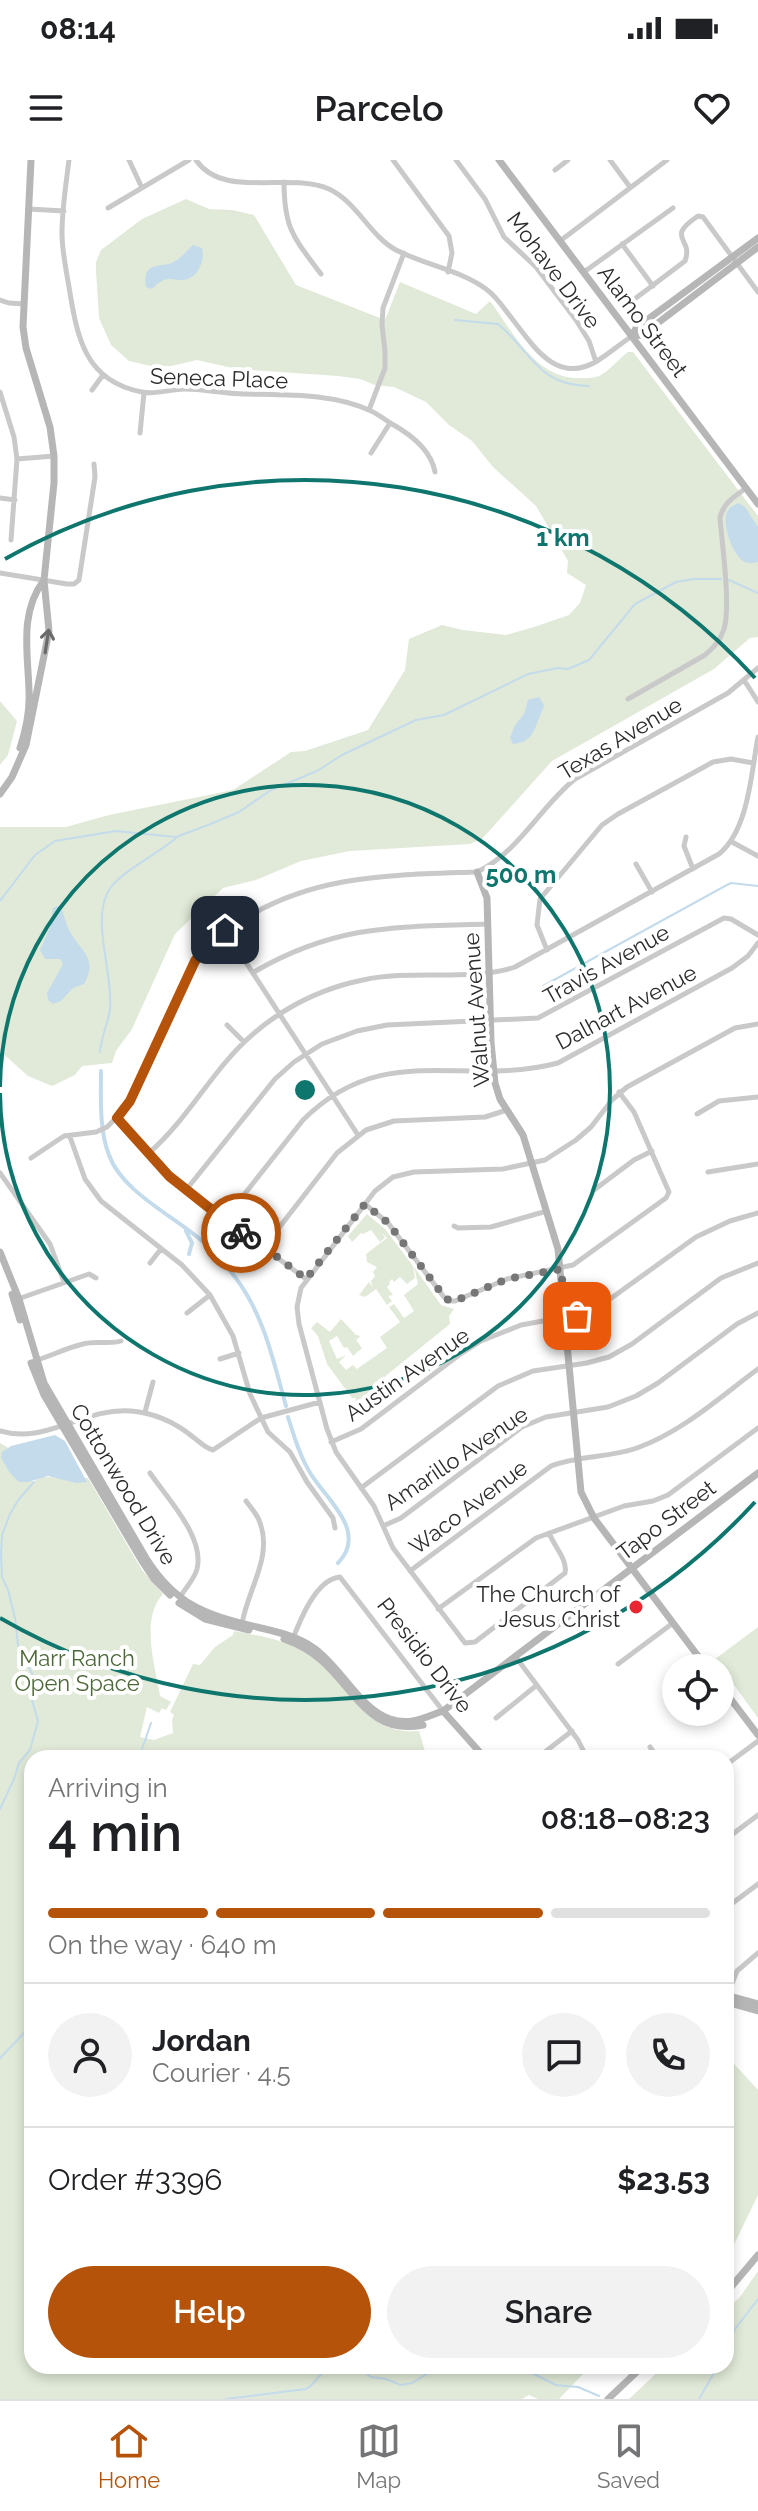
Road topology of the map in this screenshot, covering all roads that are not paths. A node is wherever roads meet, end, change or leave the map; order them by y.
1 (31, 160) edge
2 (69, 160) edge
3 (129, 160) edge
4 (189, 160) edge
5 (196, 160) edge
6 (403, 160) edge
7 (456, 160) edge
8 (499, 160) edge
9 (568, 160) edge
10 (610, 160) edge
11 (667, 160) edge
12 (395, 162) edge
13 (555, 170) dead end
14 (284, 182) junction
15 (630, 187) junction
16 (142, 188) junction
17 (108, 208) dead end
18 (673, 208) dead end
19 (28, 209) junction
20 (64, 211) junction
21 (758, 238) edge
22 (560, 241) junction
23 (622, 244) junction
24 (758, 247) edge
25 (404, 253) junction
26 (734, 261) junction
27 (448, 272) junction
28 (584, 272) junction
29 (321, 274) dead end
30 (653, 286) junction
31 (758, 292) edge
32 (0, 300) edge
33 (24, 304) junction
34 (628, 304) dead end
35 (632, 336) junction
36 (596, 362) junction
37 (103, 375) junction
38 (92, 390) dead end
39 (144, 393) junction
40 (0, 395) edge
41 (369, 410) junction
42 (390, 423) junction
43 (140, 433) dead end
44 (371, 453) dead end
45 (54, 456) junction
46 (17, 459) junction
47 (94, 464) dead end
48 (435, 472) dead end
49 (746, 488) junction
50 (0, 498) edge
51 (15, 500) junction
52 (758, 504) edge
53 (11, 540) dead end
54 (0, 573) edge
55 (44, 580) junction
56 (758, 668) edge
57 (744, 680) junction
58 (628, 699) dead end
59 (758, 702) edge
60 (758, 737) edge
61 (753, 763) junction
62 (0, 786) edge
63 (0, 794) edge
64 (686, 837) dead end
65 (732, 842) junction
66 (758, 856) edge
67 (636, 864) dead end
68 (693, 869) junction
69 (477, 872) junction
70 (652, 892) junction
71 (488, 924) junction
72 (225, 930) junction
73 (758, 935) edge
74 (758, 943) edge
75 (547, 950) junction
76 (254, 973) junction
77 (489, 973) junction
78 (280, 1013) junction
79 (491, 1021) junction
80 (758, 1024) edge
81 (227, 1025) dead end
82 (244, 1042) junction
83 (306, 1054) junction
84 (494, 1069) junction
85 (619, 1092) junction
86 (332, 1094) junction
87 (758, 1097) edge
88 (507, 1110) junction
89 (697, 1114) dead end
90 (117, 1118) junction
91 (358, 1135) junction
92 (70, 1137) junction
93 (652, 1151) junction
94 (149, 1153) junction
95 (31, 1158) dead end
96 (532, 1164) junction
97 (758, 1164) edge
98 (708, 1172) dead end
99 (0, 1173) edge
100 (186, 1190) junction
101 (594, 1190) dead end
102 (365, 1204) junction
103 (547, 1211) junction
104 (758, 1213) edge
105 (224, 1220) junction
106 (454, 1226) dead end
107 (264, 1247) junction
108 (161, 1249) junction
109 (0, 1252) edge
110 (150, 1263) dead end
111 (758, 1263) edge
112 (0, 1264) edge
113 (561, 1269) junction
114 (96, 1278) dead end
115 (306, 1279) junction
116 (64, 1282) junction
117 (210, 1295) junction
118 (16, 1300) junction
119 (187, 1313) dead end
120 (758, 1313) edge
121 (566, 1317) junction
122 (121, 1341) dead end
123 (239, 1353) junction
124 (220, 1359) dead end
125 (33, 1361) junction
126 (570, 1365) junction
127 (758, 1369) edge
128 (153, 1382) dead end
129 (320, 1402) junction
130 (145, 1412) junction
131 (575, 1412) junction
132 (261, 1418) junction
133 (64, 1424) junction
134 (758, 1428) edge
135 (0, 1431) edge
136 (331, 1442) junction
137 (578, 1459) junction
138 (150, 1473) dead end
139 (758, 1473) edge
140 (361, 1488) junction
141 (246, 1501) dead end
142 (594, 1518) junction
143 (383, 1526) junction
144 (335, 1528) dead end
145 (549, 1533) junction
146 (632, 1568) junction
147 (410, 1571) junction
148 (178, 1599) junction
149 (438, 1609) junction
150 (673, 1623) junction
151 (242, 1626) junction
152 (293, 1639) junction
153 (696, 1654) edge
154 (515, 1656) junction
155 (618, 1664) dead end
156 (537, 1685) junction
157 (734, 1705) edge
158 (443, 1711) junction
159 (496, 1718) dead end
160 (572, 1731) junction
161 (758, 1738) edge
162 (650, 1747) dead end
163 (478, 1750) edge
164 (547, 1750) edge
165 (583, 1750) edge
166 (652, 1750) edge
167 (734, 1758) edge
168 (758, 1815) edge
169 (734, 1833) edge
170 (758, 1884) edge
171 (734, 1902) edge
172 (758, 1953) edge
173 (734, 1978) edge
174 (734, 2000) edge
175 (734, 2001) edge
176 (758, 2004) edge
177 (758, 2011) edge
178 (758, 2255) edge
179 (734, 2284) edge
180 (635, 2374) edge
181 (608, 2399) edge

1 - 19 street
2 - 20 street
3 - 16 street
4 - 16 street
5 - 14 street
6 - 12 street
7 - 36 street, Mohave Drive
8 - 22 street, Alamo Street
9 - 13 street
10 - 15 street
11 - 15 street
12 - 27 street
14 - 25 street
14 - 29 street
15 - 22 street
16 - 17 street
18 - 23 street
19 - 20 street
19 - 33 street
20 - 37 street
21 - 26 street
22 - 28 street, Alamo Street
23 - 28 street
23 - 30 street
24 - 26 street
25 - 27 street
25 - 41 street
26 - 30 street
26 - 31 street
26 - 35 street
27 - 36 street
28 - 35 street, Alamo Street
30 - 34 street
32 - 33 street
33 - 45 street
35 - 36 street
35 - 49 street, Alamo Street
37 - 38 street
37 - 39 street, Seneca Place
39 - 41 street, Seneca Place
39 - 43 street
40 - 46 street
41 - 42 street, Seneca Place
42 - 44 street
42 - 48 street, Seneca Place
45 - 46 street
45 - 55 street
46 - 51 street
47 - 55 street
49 - 52 street, Alamo Street
49 - 58 street
50 - 51 street
51 - 53 street
54 - 55 street
55 - 62 street
63 -> 55 street
56 - 57 street, Texas Avenue
57 - 59 street
57 - 69 street, Texas Avenue
60 - 61 street
61 - 65 street
61 - 75 street
64 - 68 street
65 - 66 street
65 - 68 street
67 - 70 street
68 - 70 street
69 - 71 street, Walnut Avenue
69 - 72 street
70 - 75 street
71 - 76 street
71 - 77 street, Walnut Avenue
72 - 76 street
72 - 90 street
73 - 79 street, Travis Avenue
74 - 84 street, Dalhart Avenue
75 - 77 street
76 - 78 street
77 - 78 street
77 - 79 street, Walnut Avenue
78 - 82 street
78 - 83 street
79 - 83 street, Travis Avenue
79 - 84 street, Walnut Avenue
80 - 85 street
81 - 82 street
82 - 94 street
83 - 86 street
83 - 100 street, Travis Avenue
84 - 86 street, Dalhart Avenue
84 - 88 street, Walnut Avenue
85 - 93 street
85 - 96 street
86 - 91 street
86 - 105 street, Dalhart Avenue
87 - 89 street
88 - 91 street
88 - 96 street, Walnut Avenue
90 - 92 street
90 - 94 street
91 - 107 street
92 - 95 street
92 - 108 street
93 - 101 street
93 - 113 street
94 - 100 street
96 - 102 street
96 - 103 street, Walnut Avenue
97 - 98 street
99 - 116 street
100 - 105 street
102 - 113 street
102 - 115 street
103 - 106 street
103 - 113 street, Walnut Avenue
104 - 121 street, Austin Avenue
105 - 107 street
107 - 115 street
108 - 110 street
108 - 117 street
109 - 118 street, Cottonwood Drive
111 - 126 street
112 - 118 street, Cottonwood Drive
113 - 121 street, Walnut Avenue
114 - 116 street
115 - 129 street
116 - 118 street
117 - 119 street
117 - 123 street
118 - 125 street, Cottonwood Drive
120 - 131 street, Amarillo Avenue
121 - 126 street, Walnut Avenue
121 - 136 street, Austin Avenue
122 - 125 street
123 - 124 street
123 - 132 street
125 - 133 street, Cottonwood Drive
126 - 131 street, Walnut Avenue
126 - 140 street
127 - 137 street, Waco Avenue
128 - 130 street
129 - 132 street
129 - 136 street
130 - 132 street
130 - 133 street
131 - 137 street, Walnut Avenue
131 - 143 street, Amarillo Avenue
132 - 144 street
133 - 135 street
133 - 148 street, Cottonwood Drive
134 - 142 street
136 - 140 street
137 - 142 street, Walnut Avenue
137 - 147 street, Waco Avenue
138 - 148 street
139 - 146 street, Tapo Street
140 - 143 street
141 - 151 street
142 - 145 street
142 - 146 street, Walnut Avenue
143 - 147 street
145 - 149 street
145 - 149 street
146 - 150 street, Walnut Avenue
146 - 154 street, Tapo Street
147 - 149 street
148 - 151 street, Cottonwood Drive
150 - 153 street, Walnut Avenue
150 - 155 street
151 - 152 street, Cottonwood Drive
152 - 158 street, Cottonwood Drive
152 - 158 street, Presidio Drive
154 - 156 street
154 - 158 street, Tapo Street
156 - 159 street
156 - 160 street
157 - 161 street
158 - 163 street, Presidio Drive
160 - 164 street
160 - 165 street
161 - 167 street
162 - 166 street
168 - 169 street
170 - 171 street
172 - 173 street
174 - 176 street
175 - 177 street
178 - 179 street
180 - 181 street

